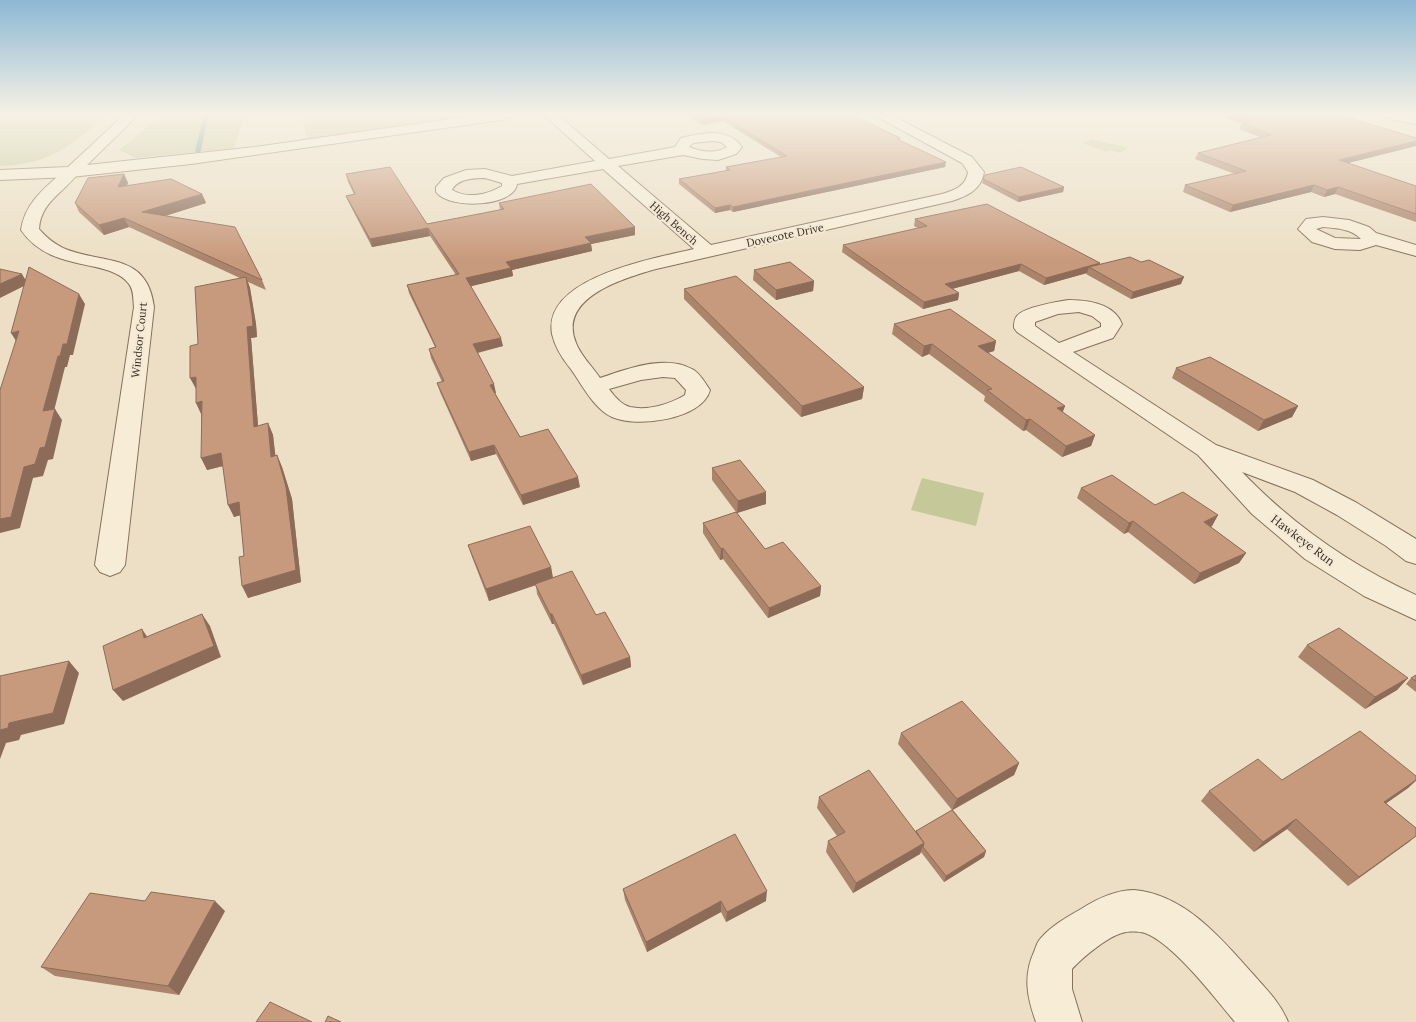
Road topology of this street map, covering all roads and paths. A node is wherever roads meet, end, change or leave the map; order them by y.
1 (81, 163) edge
2 (158, 163) edge
3 (613, 163) edge
4 (969, 163) edge
5 (606, 164) junction
6 (71, 172) junction
7 (0, 174) edge
8 (510, 181) dead end
9 (1370, 237) dead end
10 (1416, 251) edge
11 (708, 252) junction
12 (1056, 351) dead end
13 (596, 386) dead end
14 (1207, 450) junction
15 (1416, 554) edge
16 (110, 565) dead end
17 (1416, 608) edge
18 (1059, 1022) edge
19 (1264, 1022) edge

1 - 6 street
2 - 6 street
3 - 5 street
4 - 11 street, Dovecote Drive
5 - 8 street
5 - 11 street, High Bench
6 - 7 street
6 - 16 street, Windsor Court
9 - 10 street
11 - 13 street, Dovecote Drive
12 - 14 street, Hawkeye Run
14 - 15 street, Hawkeye Run
14 - 17 street, Hawkeye Run
18 - 19 street

